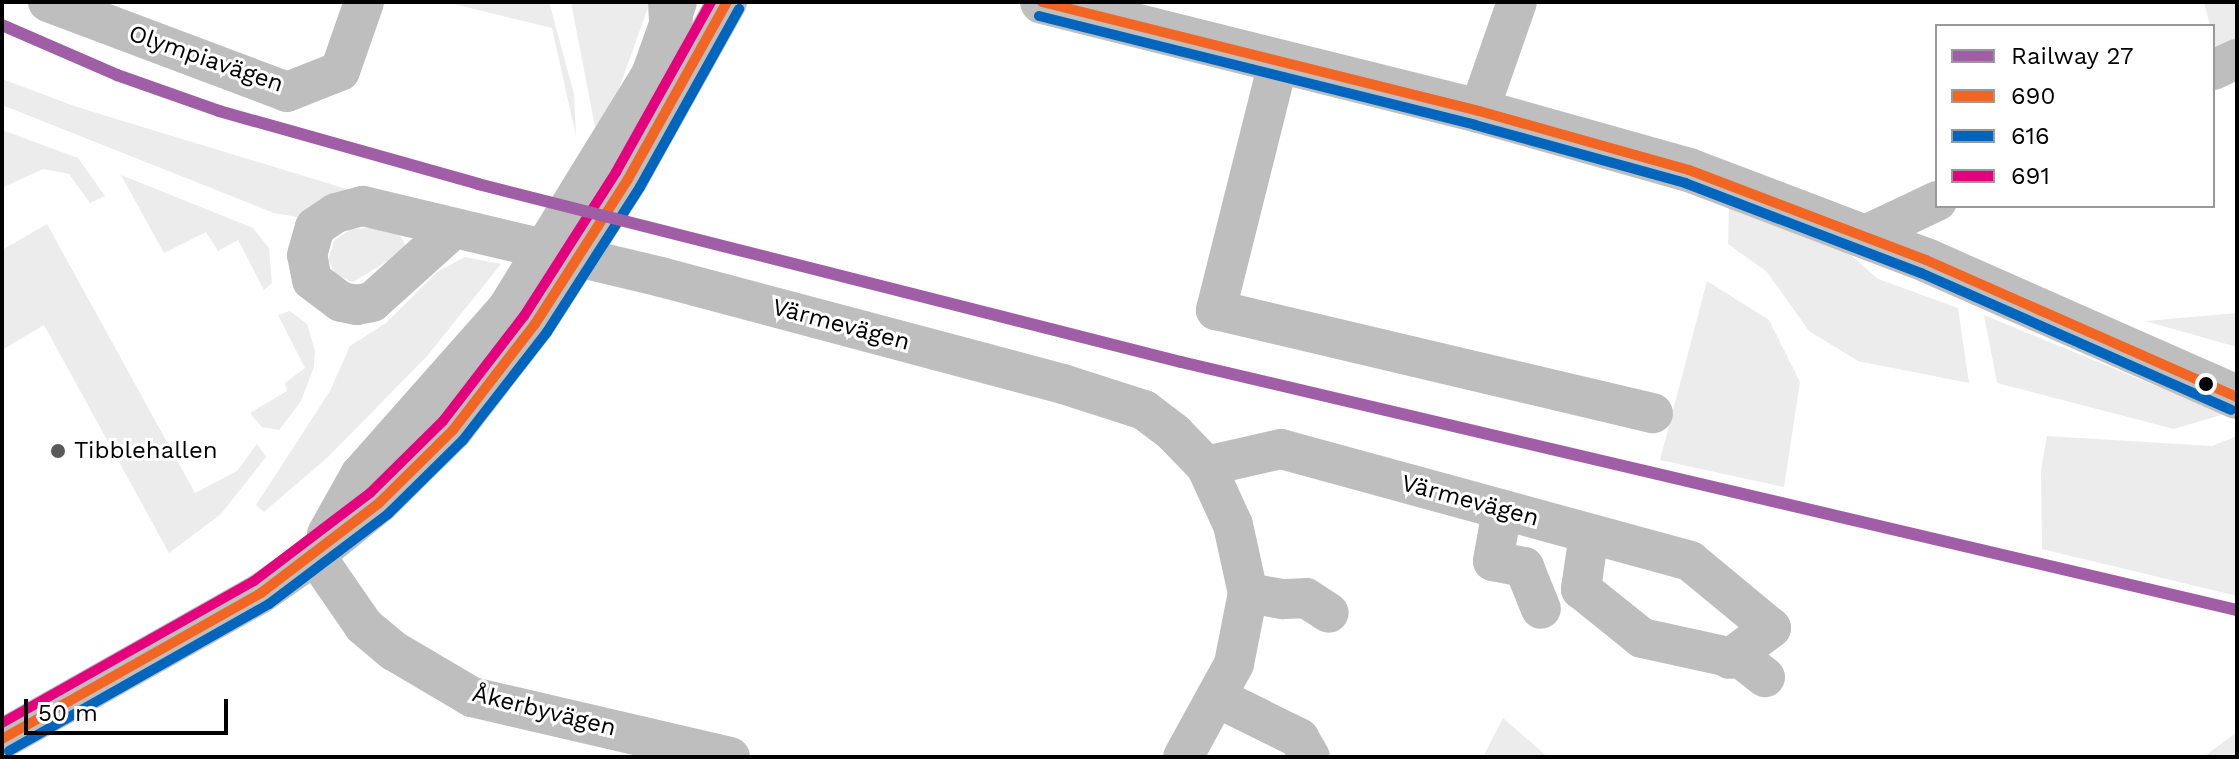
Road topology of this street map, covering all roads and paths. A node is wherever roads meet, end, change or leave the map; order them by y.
1 (48, 2) edge
2 (364, 2) edge
3 (727, 2) edge
4 (1042, 2) edge
5 (1517, 2) edge
6 (672, 8) edge
7 (2237, 59) edge
8 (1278, 63) junction
9 (2215, 69) edge
10 (1479, 111) junction
11 (612, 174) junction
12 (1935, 202) edge
13 (454, 228) dead end
14 (1863, 236) junction
15 (2237, 397) edge
16 (1653, 413) dead end
17 (1206, 466) junction
18 (1502, 510) junction
19 (1589, 534) junction
20 (315, 555) junction
21 (1524, 567) junction
22 (1582, 580) junction
23 (1248, 593) junction
24 (1541, 609) dead end
25 (1329, 613) dead end
26 (1729, 659) junction
27 (1765, 677) dead end
28 (1216, 697) junction
29 (2, 739) edge
30 (730, 757) edge
31 (1183, 757) edge
32 (1310, 757) edge

1 - 2 street, Olympiavägen
3 - 11 street
4 - 8 main road
5 - 10 street
6 - 11 street
7 - 9 street
8 - 10 main road
8 - 16 street
10 - 14 main road
11 - 20 street
12 - 14 street
13 - 17 street, Värmevägen
14 - 15 main road
17 - 18 street, Värmevägen
17 - 23 street, Värmevägen
18 - 19 street, Värmevägen
18 - 21 street
19 - 22 street
19 - 26 street, Värmevägen
20 - 29 street
20 - 30 street, Åkerbyvägen
21 - 22 street
21 - 24 street
22 - 26 street
23 - 25 street
23 - 28 street, Värmevägen
26 - 27 street
28 - 31 street, Värmevägen
28 - 32 street

